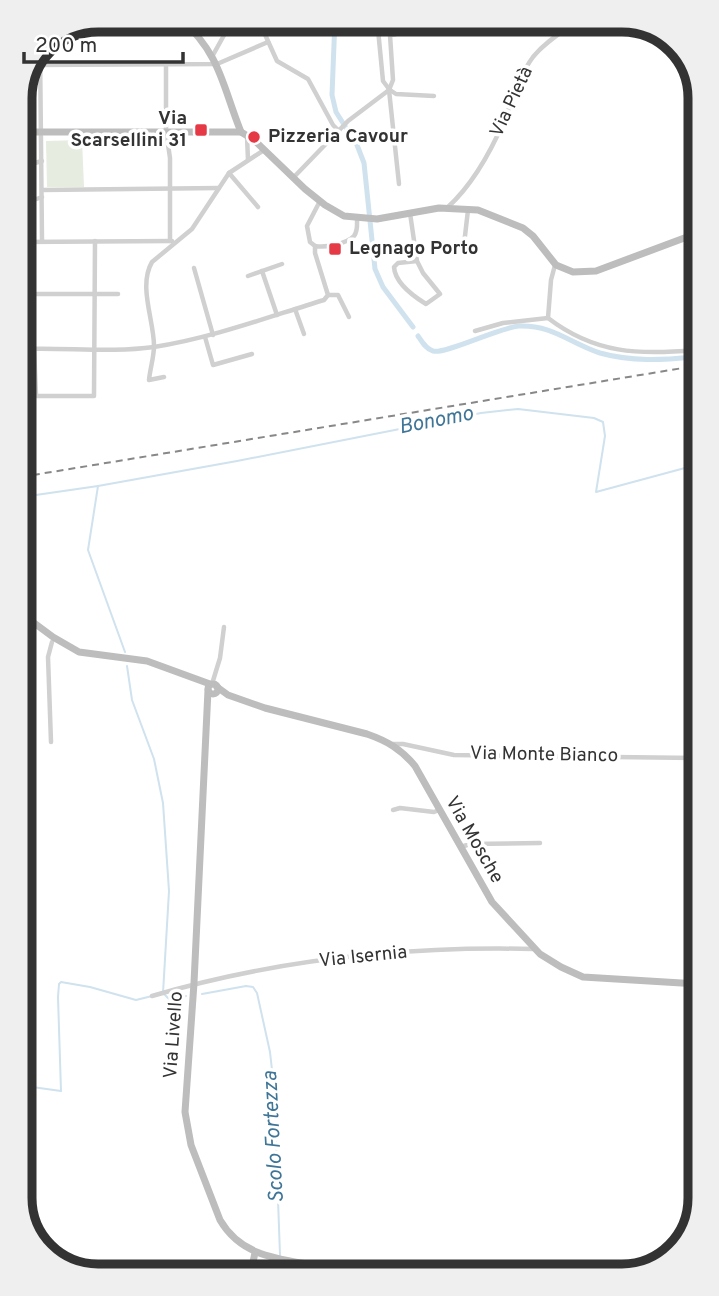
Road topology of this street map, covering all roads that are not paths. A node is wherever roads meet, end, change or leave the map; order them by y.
1 (194, 32) edge
2 (226, 32) edge
3 (262, 32) edge
4 (264, 32) edge
5 (378, 32) edge
6 (386, 32) edge
7 (403, 32) edge
8 (561, 32) edge
9 (390, 35) junction
10 (268, 42) junction
11 (256, 46) junction
12 (213, 55) junction
13 (166, 64) junction
14 (217, 64) junction
15 (40, 65) joint
16 (389, 90) junction
17 (433, 96) dead end
18 (340, 130) junction
19 (166, 131) junction
20 (32, 132) edge
21 (41, 132) junction
22 (244, 133) junction
23 (264, 150) junction
24 (248, 160) junction
25 (42, 161) junction
26 (32, 164) edge
27 (229, 173) junction
28 (293, 178) junction
29 (399, 184) dead end
30 (219, 188) junction
31 (170, 189) junction
32 (42, 190) junction
33 (42, 197) junction
34 (459, 197) junction
35 (32, 201) edge
36 (320, 201) junction
37 (258, 207) dead end
38 (447, 208) junction
39 (466, 208) junction
40 (410, 213) junction
41 (361, 219) junction
42 (688, 237) edge
43 (95, 241) junction
44 (32, 242) edge
45 (42, 242) junction
46 (173, 242) junction
47 (315, 246) junction
48 (463, 253) dead end
49 (417, 261) junction
50 (282, 264) dead end
51 (556, 265) junction
52 (194, 268) dead end
53 (262, 271) junction
54 (248, 276) dead end
55 (32, 294) edge
56 (95, 294) junction
57 (118, 294) dead end
58 (328, 295) junction
59 (295, 309) junction
60 (277, 315) junction
61 (349, 317) dead end
62 (548, 318) junction
63 (475, 331) dead end
64 (304, 334) dead end
65 (213, 335) junction
66 (205, 337) junction
67 (154, 347) junction
68 (34, 348) joint
69 (94, 350) junction
70 (688, 350) edge
71 (252, 354) dead end
72 (164, 377) dead end
73 (32, 395) edge
74 (36, 395) junction
75 (32, 621) edge
76 (224, 627) dead end
77 (52, 642) dead end
78 (212, 686) junction
79 (51, 742) dead end
80 (392, 744) junction
81 (688, 758) edge
82 (393, 810) dead end
83 (439, 810) junction
84 (540, 843) dead end
85 (460, 847) junction
86 (534, 949) junction
87 (688, 983) edge
88 (194, 984) junction
89 (152, 996) dead end
90 (255, 1253) junction
91 (252, 1264) edge
92 (304, 1264) edge

1 - 12 street
2 - 12 street
3 - 11 street
4 - 10 street
5 - 16 street
6 - 9 street
7 - 9 street
8 - 34 street, Via Pietà
9 - 16 street
10 - 11 street
10 - 18 street
11 - 14 street
12 - 14 street
13 - 14 street
13 - 15 street
13 - 19 street
14 - 22 street
15 - 21 street
16 - 17 street
16 - 18 street
16 - 29 street
18 - 28 street
19 - 21 street
19 - 22 street
19 - 31 street
20 - 21 street
21 - 25 street
22 - 23 street
22 - 24 street
23 - 24 street
23 - 28 street
24 - 27 street
25 - 26 street
25 - 32 street
27 - 30 street
27 - 37 street
28 - 36 street
30 - 31 street
30 - 46 street
31 - 32 street
31 - 46 street
32 - 33 street
33 - 35 street
33 - 45 street
34 - 38 street, Via Pietà
34 - 39 street
36 - 41 street
36 - 47 street
38 - 39 street
38 - 40 street
39 - 48 street
39 - 51 street
40 - 41 street
40 - 49 street
41 - 47 street
42 - 51 street
43 - 45 street
43 - 46 street
43 - 56 street
44 - 45 street
46 - 67 street
47 - 58 street
49 - 49 street
50 - 53 street
51 - 62 street
52 - 65 street
53 - 54 street
53 - 60 street
55 - 56 street
56 - 57 street
56 - 69 street
58 - 59 street
58 - 61 street
59 - 60 street
59 - 64 street
60 - 65 street
62 - 63 street
62 - 70 street
65 - 66 street
66 - 67 street
66 - 71 street
67 - 69 street
67 - 72 street
68 - 69 street
68 - 74 street
69 - 74 street
73 - 74 street
75 - 78 street, Via Mosche
76 - 78 street
77 - 79 street
78 - 80 street, Via Mosche
78 - 88 street, Via Livello
80 - 81 street, Via Monte Bianco
80 - 83 street, Via Mosche
82 - 83 street
83 - 85 street, Via Mosche
84 - 85 street
85 - 86 street, Via Mosche
86 - 87 street, Via Mosche
86 - 88 street, Via Isernia
88 - 89 street, Via Isernia
88 - 90 street, Via Livello
90 - 91 street
90 - 92 street, Via Livello

